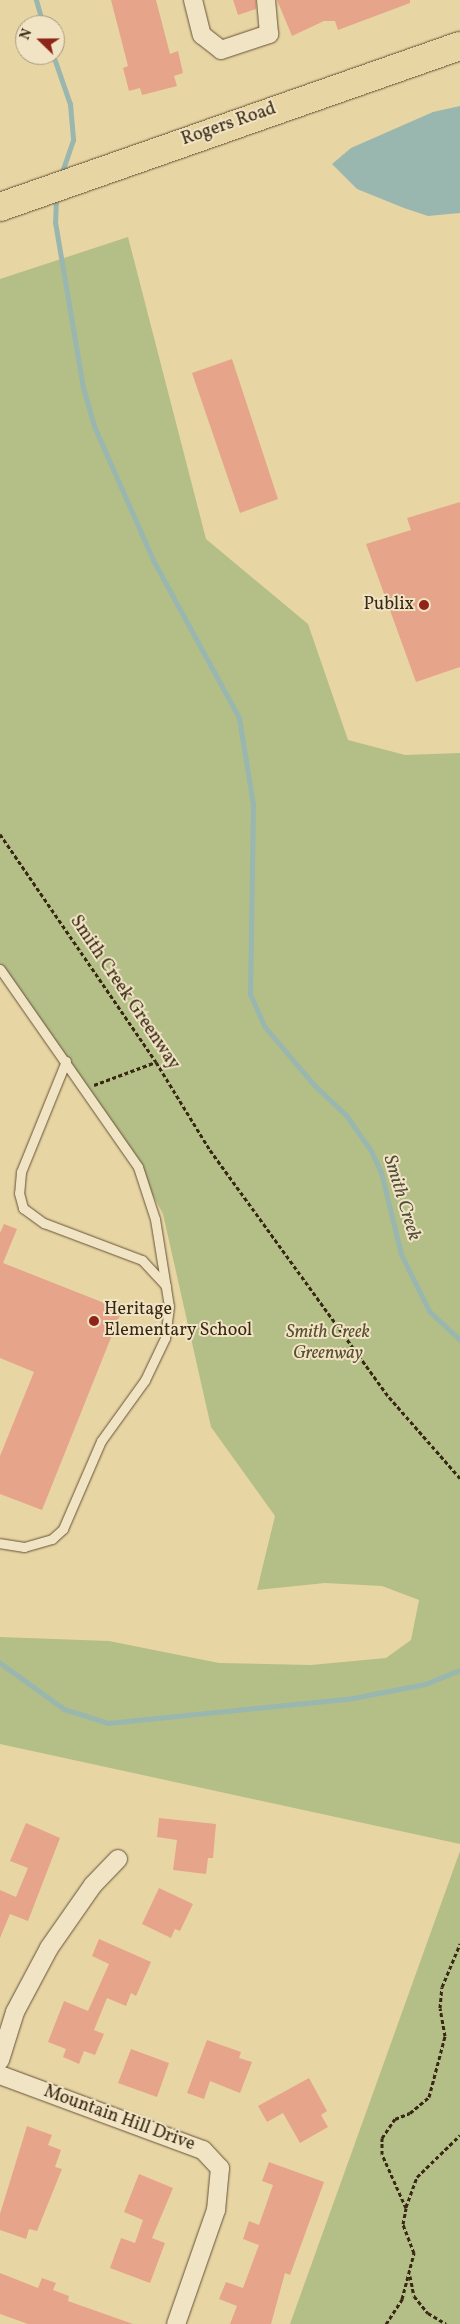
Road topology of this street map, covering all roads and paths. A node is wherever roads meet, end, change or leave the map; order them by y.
1 (193, 0) edge
2 (266, 0) edge
3 (460, 46) edge
4 (0, 207) edge
5 (0, 834) edge
6 (0, 969) edge
7 (66, 1061) junction
8 (156, 1062) junction
9 (84, 1088) junction
10 (167, 1288) junction
11 (460, 1478) edge
12 (0, 1543) edge
13 (118, 1859) dead end
14 (460, 1944) edge
15 (0, 2060) edge
16 (0, 2075) edge
17 (460, 2135) edge
18 (406, 2208) junction
19 (409, 2273) junction
20 (176, 2324) edge
21 (386, 2324) edge
22 (446, 2324) edge

1 - 2 street
3 - 4 main road, Rogers Road
5 - 8 path, Smith Creek Greenway
6 - 7 lane
7 - 9 lane
7 - 10 lane
8 - 9 path
8 - 11 path, Smith Creek Greenway
9 - 10 lane
10 - 12 lane
13 - 15 street
14 - 18 path
16 - 20 street, Mountain Hill Drive
17 - 18 path
18 - 19 path
19 - 21 path
19 - 22 path

